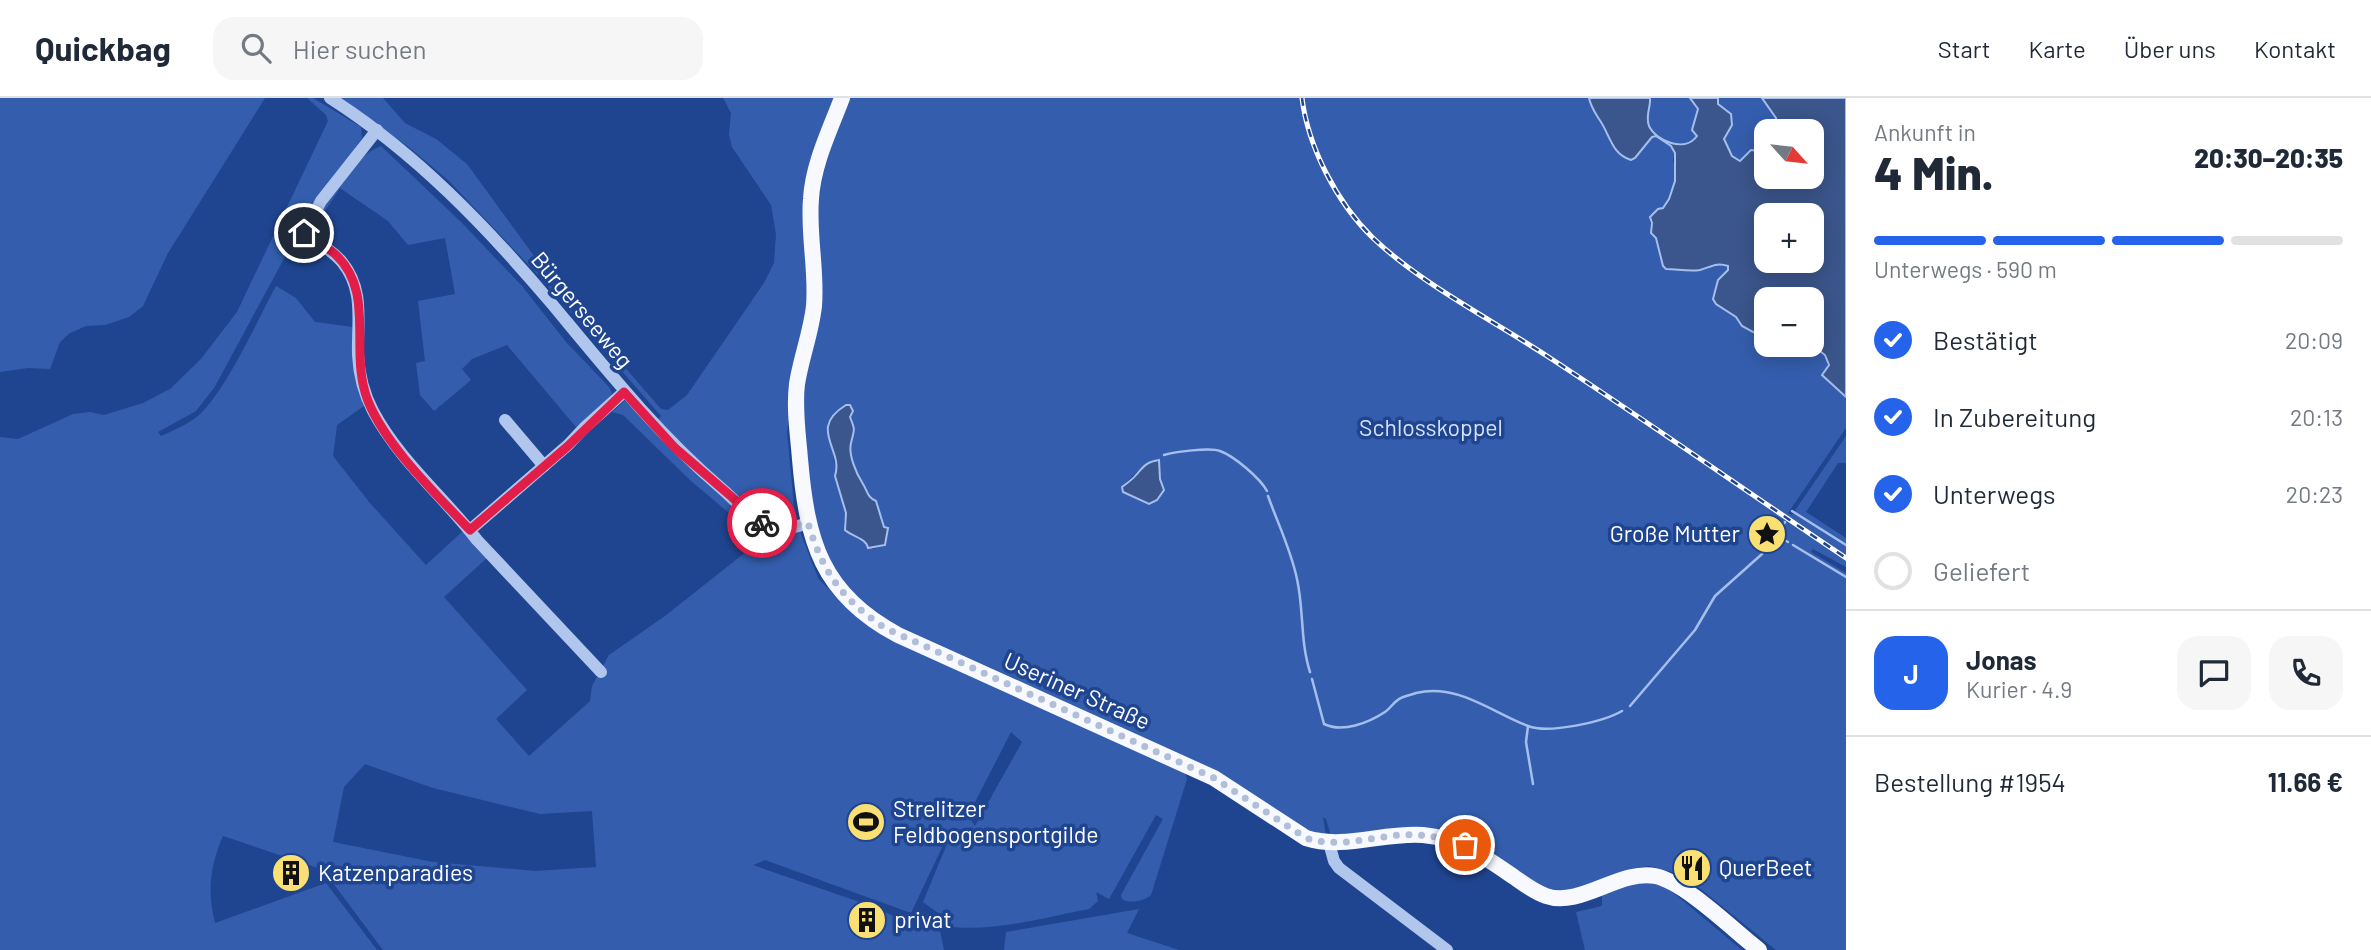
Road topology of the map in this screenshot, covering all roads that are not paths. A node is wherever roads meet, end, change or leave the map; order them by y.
1 (330, 98) edge
2 (842, 98) edge
3 (377, 130) junction
4 (624, 392) junction
5 (505, 419) dead end
6 (544, 466) junction
7 (808, 523) junction
8 (470, 530) junction
9 (601, 672) dead end
10 (1329, 843) junction
11 (1447, 950) edge
12 (1759, 950) edge

1 - 3 street, Bürgerseeweg
2 - 7 main road, Useriner Straße
3 - 4 street, Bürgerseeweg
3 - 8 street
4 - 6 street
4 - 7 street, Bürgerseeweg
5 - 6 street
6 - 8 street
7 - 10 main road, Useriner Straße
8 - 9 street
10 - 11 street
10 - 12 main road, Useriner Straße

